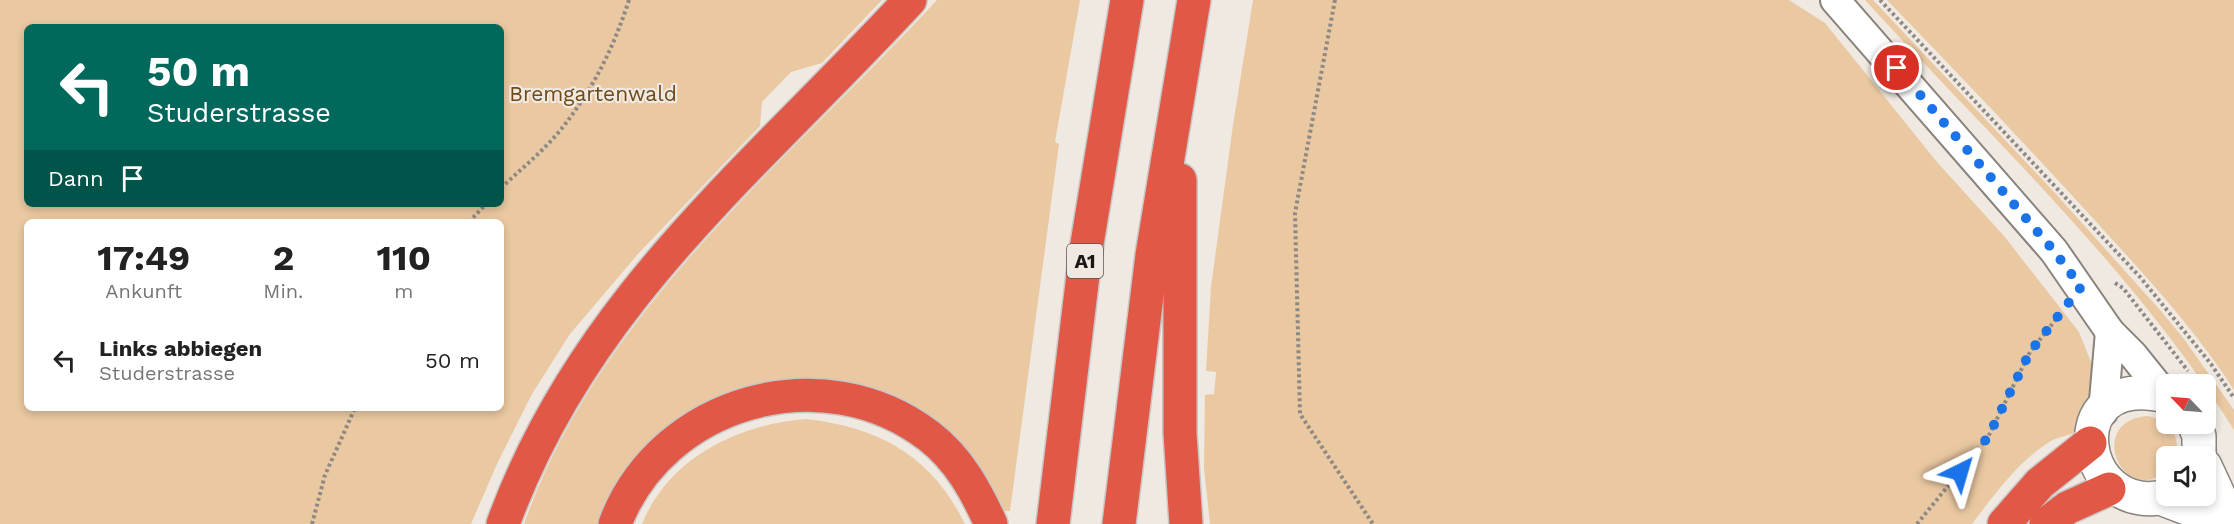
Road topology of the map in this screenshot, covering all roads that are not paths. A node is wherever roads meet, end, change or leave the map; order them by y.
1 (910, 0) edge
2 (1127, 0) edge
3 (1194, 0) edge
4 (1835, 0) edge
5 (1180, 76) junction
6 (2110, 332) junction
7 (2156, 384) edge
8 (2156, 394) edge
9 (2103, 412) junction
10 (2090, 443) junction
11 (2109, 489) junction
12 (2216, 490) edge
13 (2156, 498) edge
14 (2188, 506) edge
15 (503, 524) edge
16 (615, 524) edge
17 (991, 524) edge
18 (1053, 524) edge
19 (1119, 524) edge
20 (1186, 524) edge
21 (2004, 524) edge
22 (2046, 524) edge
23 (2230, 524) edge

1 - 15 highway
2 - 18 highway, A1
3 - 5 highway
4 - 6 street
5 - 19 highway
5 - 20 highway
6 - 7 street
6 - 9 street
8 - 9 main road
9 - 10 main road
10 - 11 main road
10 - 21 highway
11 - 13 main road
11 - 22 highway
12 - 23 main road
14 - 23 main road
16 - 17 highway

